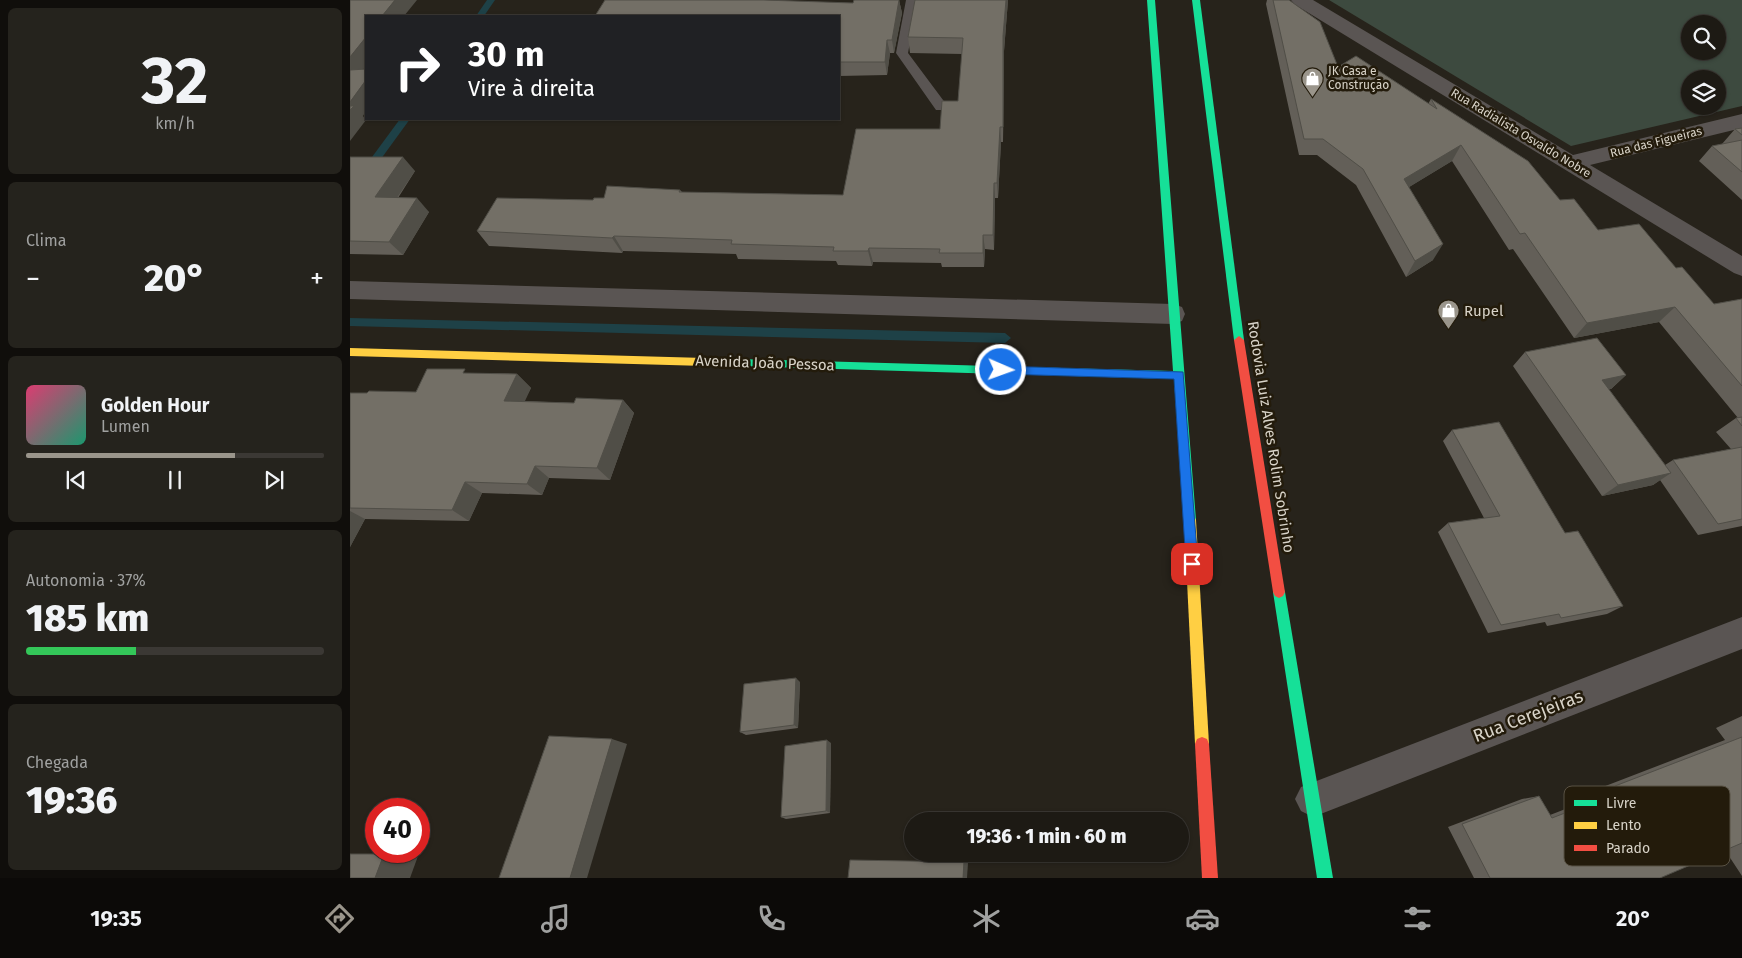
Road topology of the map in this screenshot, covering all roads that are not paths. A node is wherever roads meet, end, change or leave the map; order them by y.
1 (912, 0) edge
2 (1151, 0) edge
3 (1196, 0) edge
4 (1300, 0) edge
5 (941, 107) edge
6 (1742, 121) edge
7 (1570, 163) junction
8 (1742, 267) edge
9 (350, 290) edge
10 (1173, 314) junction
11 (350, 352) edge
12 (1179, 375) junction
13 (1742, 633) edge
14 (1313, 798) junction
15 (1210, 878) edge
16 (1325, 878) edge

1 - 5 lane
2 - 10 main road
3 - 14 main road, Rodovia Luiz Alves Rolim Sobrinho
4 - 7 street, Rua Radialista Osvaldo Nobre
6 - 7 street, Rua das Figueiras
7 - 8 street, Rua Radialista Osvaldo Nobre
9 - 10 street
10 - 12 main road
11 - 12 main road, Avenida João Pessoa
12 - 15 main road
13 - 14 street, Rua Cerejeiras
14 - 16 main road, Rodovia Luiz Alves Rolim Sobrinho

